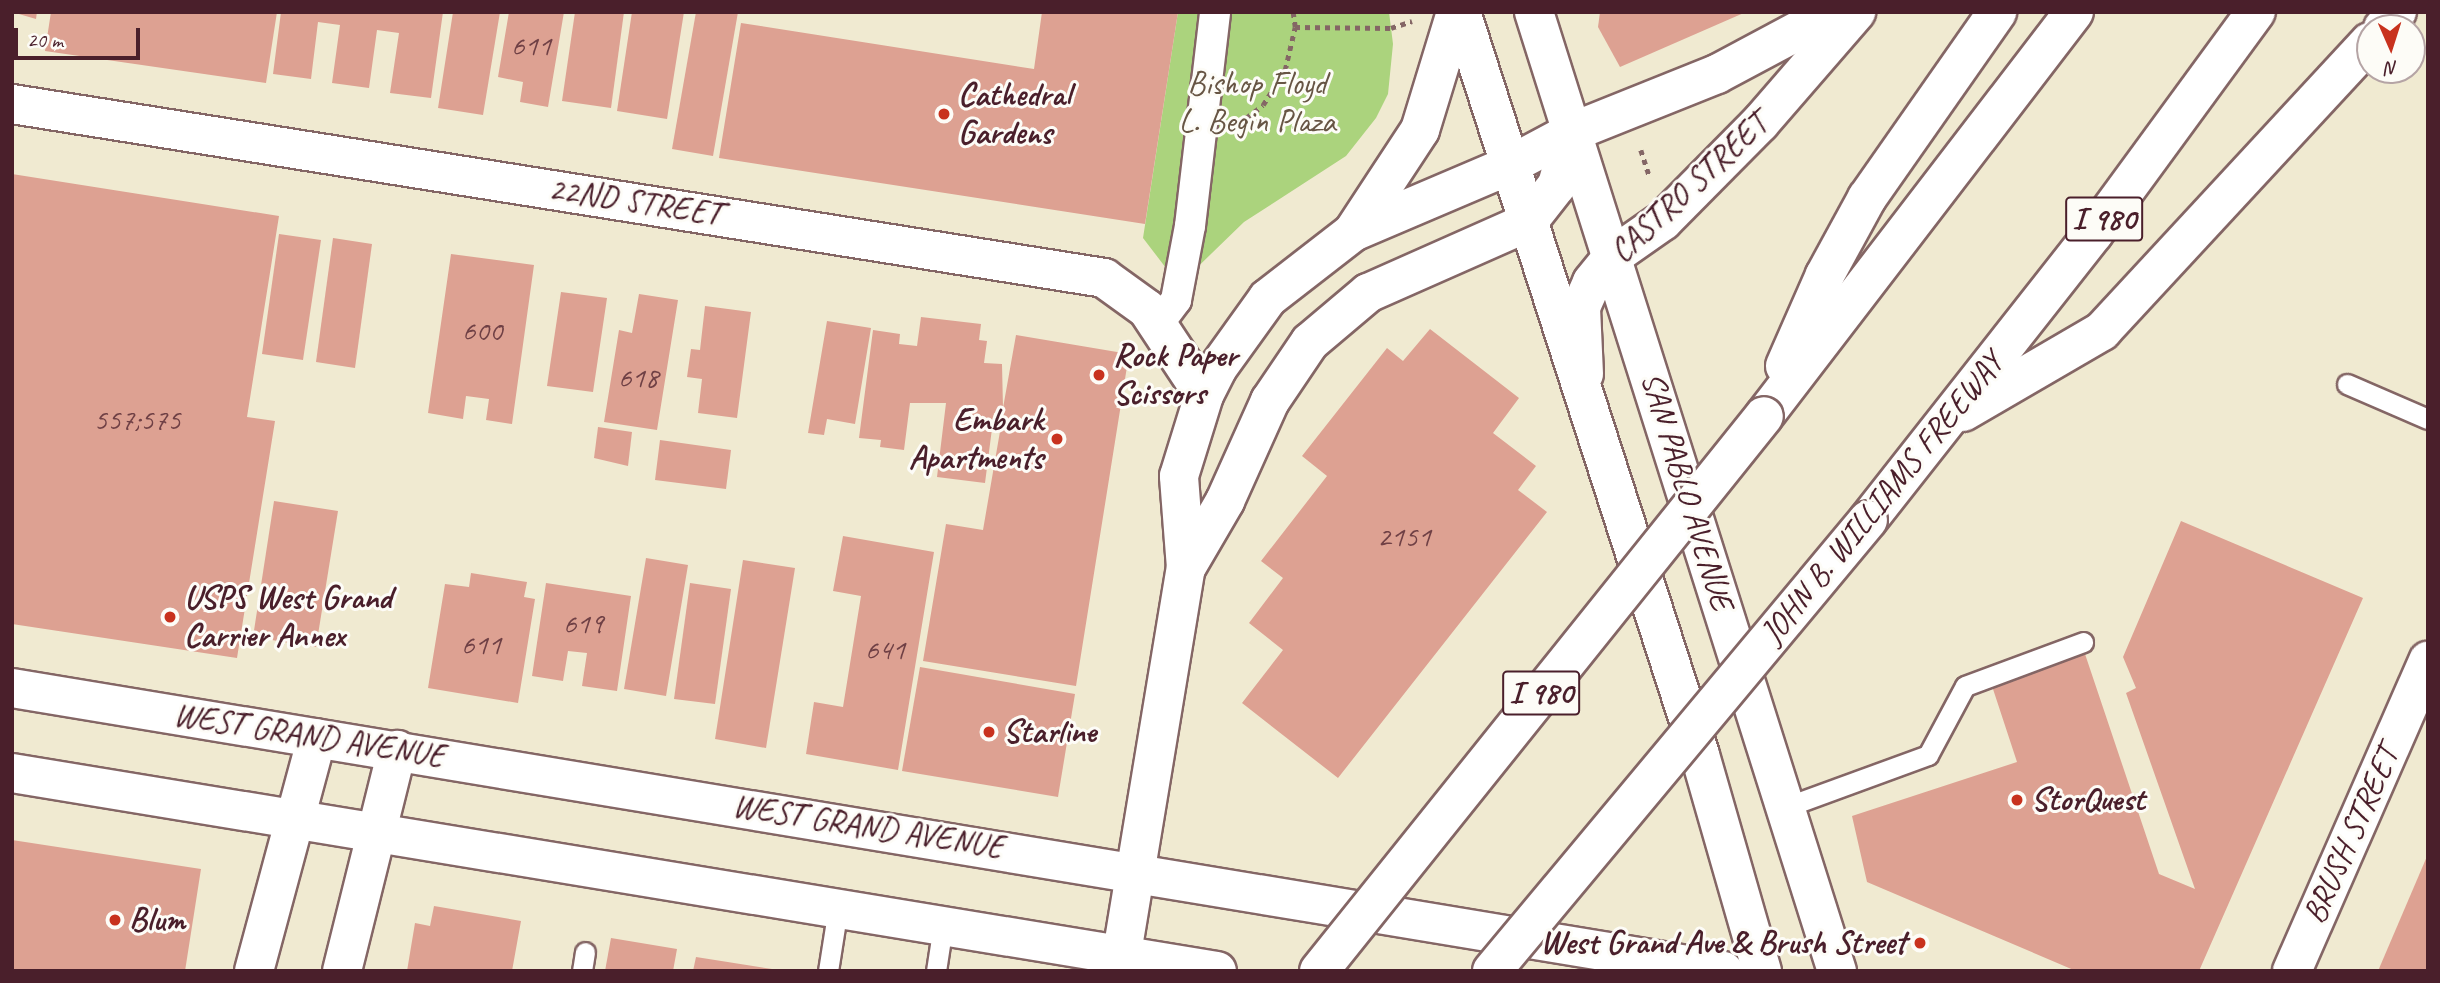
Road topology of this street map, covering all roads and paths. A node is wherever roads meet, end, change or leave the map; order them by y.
1 (1215, 12) edge
2 (1293, 12) edge
3 (1534, 12) edge
4 (1833, 12) edge
5 (1856, 12) edge
6 (1997, 12) edge
7 (2074, 12) edge
8 (2256, 12) edge
9 (1447, 13) edge
10 (1295, 27) junction
11 (2356, 57) edge
12 (12, 104) edge
13 (1254, 115) junction
14 (1264, 125) dead end
15 (1572, 132) junction
16 (1198, 137) junction
17 (1639, 142) dead end
18 (1510, 165) junction
19 (1652, 185) dead end
20 (1528, 222) junction
21 (1353, 232) junction
22 (1613, 256) junction
23 (1158, 324) junction
24 (2347, 384) dead end
25 (1584, 387) junction
26 (1204, 394) junction
27 (1764, 416) junction
28 (2428, 419) edge
29 (1946, 422) junction
30 (1185, 568) junction
31 (2083, 642) dead end
32 (2428, 661) edge
33 (12, 688) edge
34 (2416, 716) edge
35 (317, 738) junction
36 (397, 750) junction
37 (12, 773) edge
38 (1786, 807) junction
39 (295, 819) junction
40 (378, 833) junction
41 (1136, 871) junction
42 (838, 908) junction
43 (943, 925) junction
44 (1120, 963) edge
45 (254, 971) edge
46 (342, 971) edge
47 (828, 971) edge
48 (936, 971) edge
49 (1217, 971) edge
50 (1319, 971) edge
51 (1492, 971) edge
52 (1724, 971) edge
53 (1762, 971) edge
54 (1837, 971) edge
55 (2292, 971) edge

1 - 16 street
2 - 10 path
3 - 15 main road, SAN PABLO AVENUE
4 - 15 main road, CASTRO STREET
5 - 22 main road, CASTRO STREET
6 - 27 main road
7 - 27 main road, I 980
8 - 29 main road, JOHN B. WILLIAMS FREEWAY / I 980
9 - 10 path
9 - 18 main road, SAN PABLO AVENUE
9 - 21 main road
10 - 13 path
11 - 29 main road
12 - 23 main road, 22ND STREET
13 - 14 path
13 - 16 path
15 - 18 main road, CASTRO STREET
15 - 20 main road
15 - 22 main road, SAN PABLO AVENUE
16 - 23 street
17 - 19 path
18 - 20 main road, SAN PABLO AVENUE
18 - 21 main road, CASTRO STREET
20 - 25 main road, SAN PABLO AVENUE
20 - 30 main road
21 - 26 main road, CASTRO STREET
22 - 25 main road, CASTRO STREET
22 - 38 main road, SAN PABLO AVENUE
23 - 26 main road, 22ND STREET
24 - 28 lane
25 - 53 main road, SAN PABLO AVENUE
26 - 30 main road, CASTRO STREET
27 - 50 main road, I 980, bridge
29 - 51 main road, JOHN B. WILLIAMS FREEWAY / I 980, bridge
30 - 41 main road
31 - 38 lane
32 - 34 main road, BRUSH STREET
33 - 35 main road, WEST GRAND AVENUE
34 - 55 main road, BRUSH STREET
35 - 36 main road, WEST GRAND AVENUE
35 - 39 main road
36 - 40 main road
36 - 41 main road, WEST GRAND AVENUE
37 - 39 main road
38 - 54 main road, SAN PABLO AVENUE
39 - 40 main road
39 - 45 main road
40 - 42 main road
40 - 46 main road
41 - 44 main road
41 - 52 main road, WEST GRAND AVENUE
42 - 43 main road
42 - 47 lane
43 - 44 main road
43 - 48 lane
44 - 49 main road

